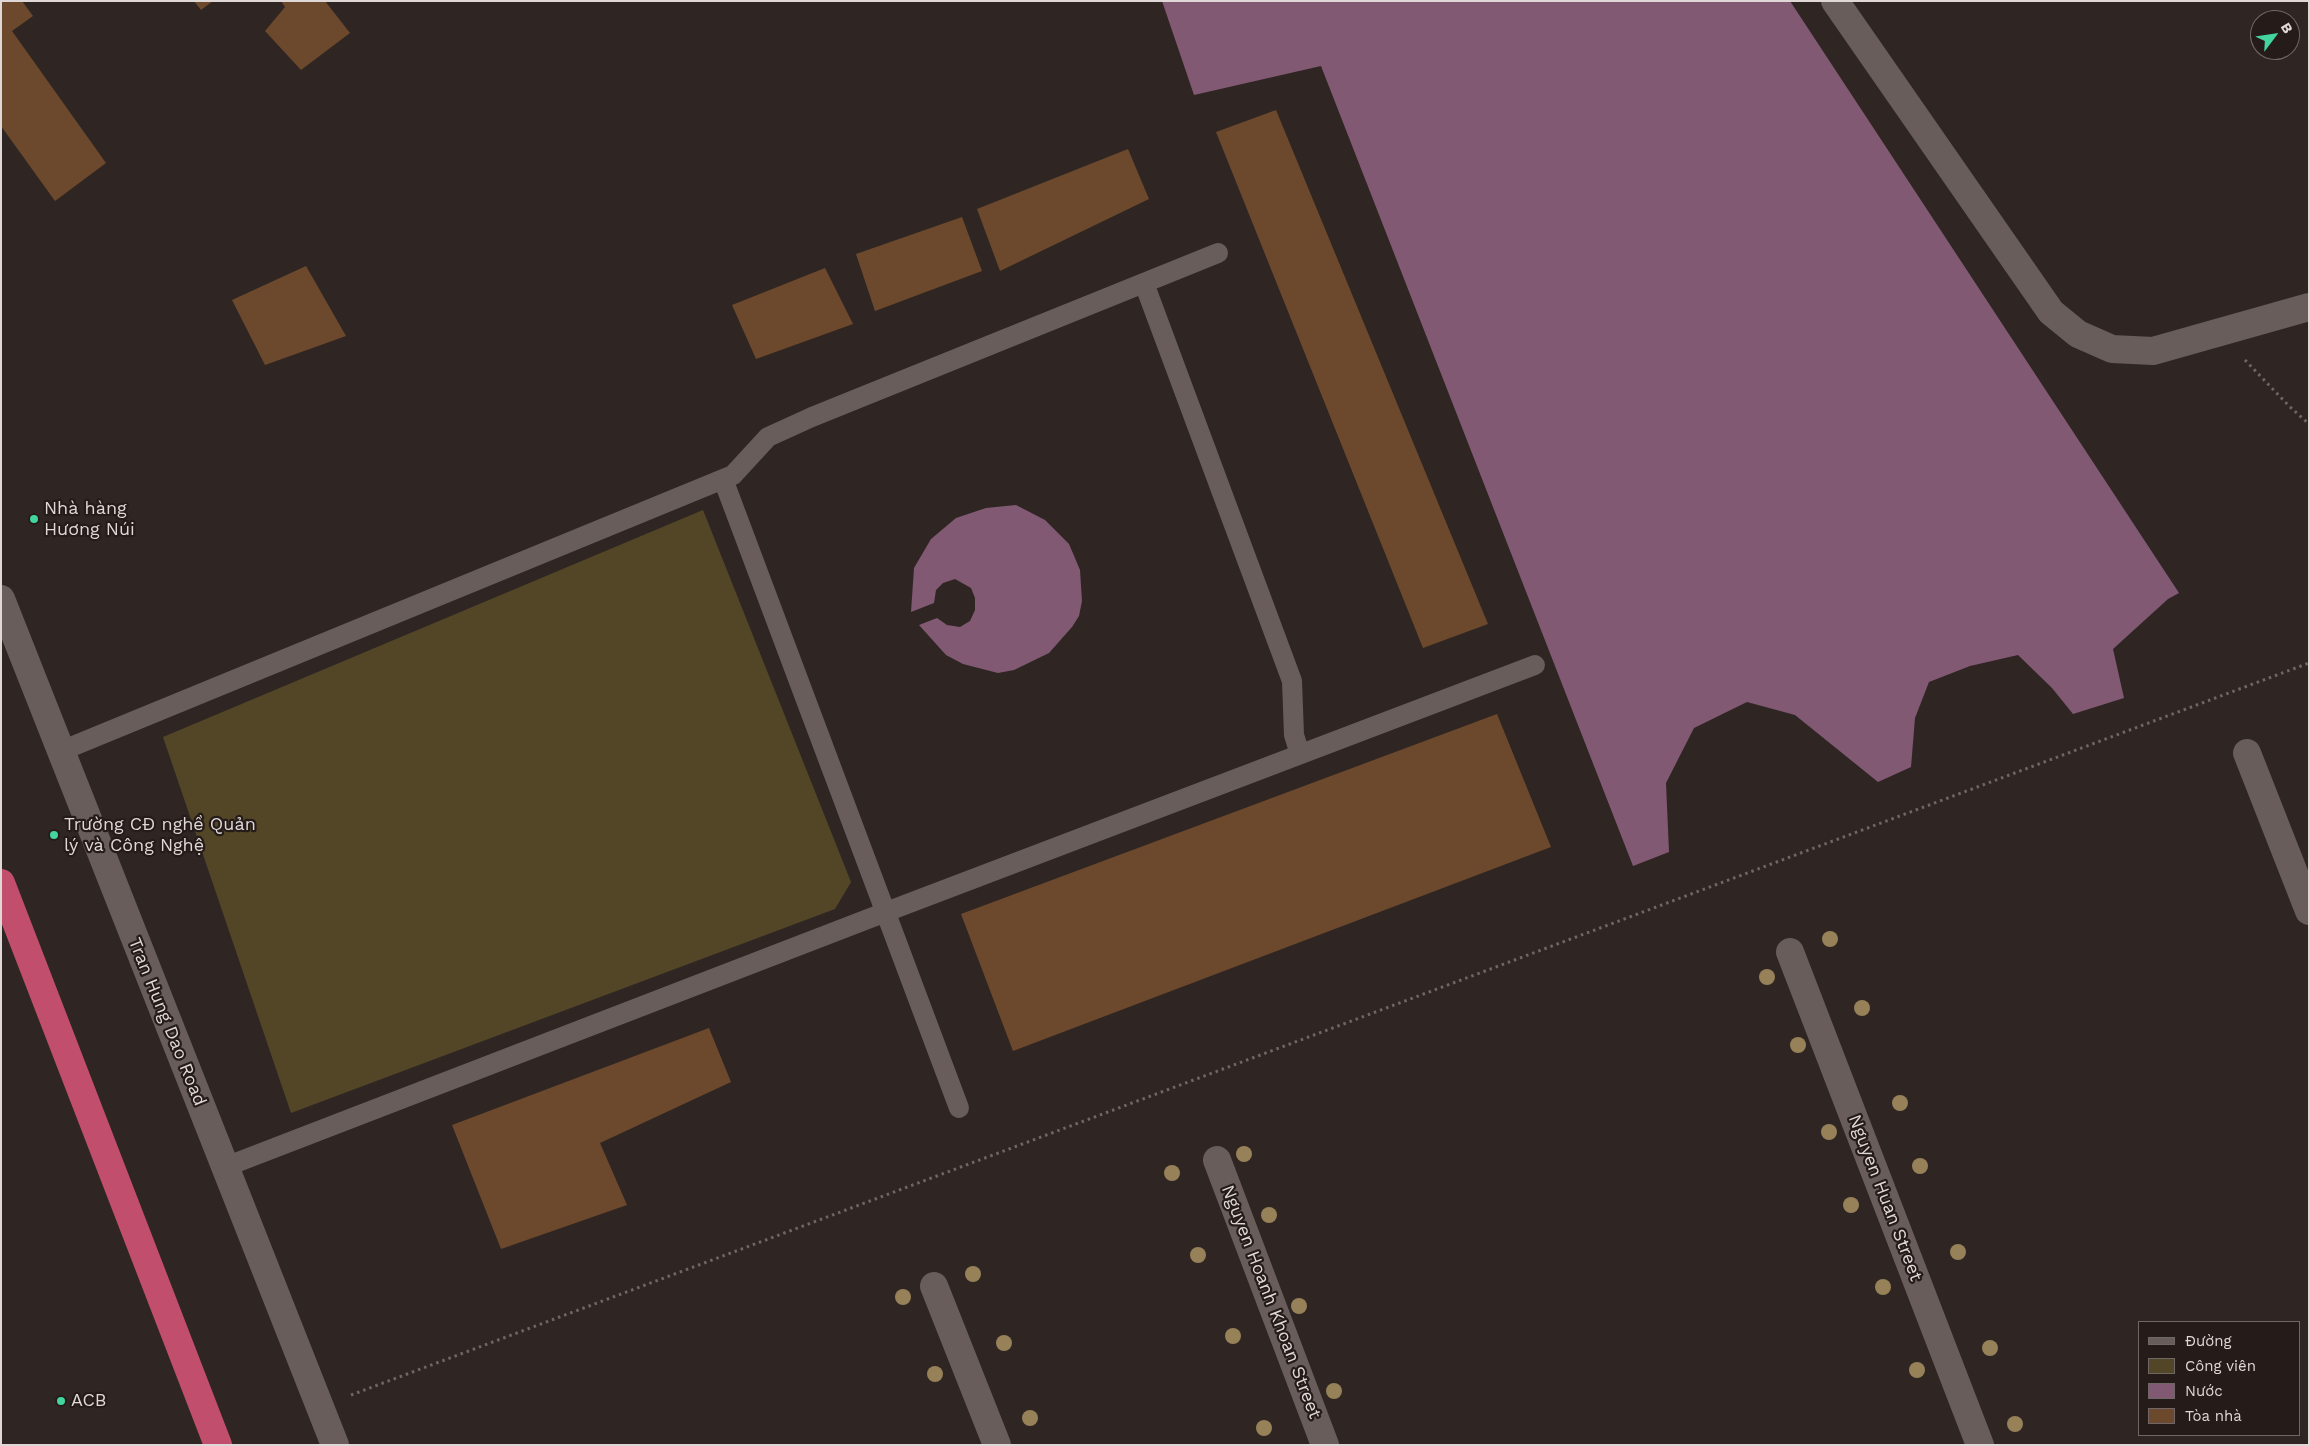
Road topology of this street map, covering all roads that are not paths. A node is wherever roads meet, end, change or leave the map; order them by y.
1 (1835, 1) edge
2 (1218, 253) dead end
3 (1144, 283) junction
4 (2309, 308) edge
5 (723, 479) junction
6 (1, 599) edge
7 (1535, 665) dead end
8 (61, 751) junction
9 (2247, 753) dead end
10 (1300, 754) junction
11 (1, 884) edge
12 (2309, 911) edge
13 (886, 912) junction
14 (1790, 952) dead end
15 (959, 1108) dead end
16 (1217, 1160) dead end
17 (225, 1167) junction
18 (934, 1286) dead end
19 (218, 1445) edge
20 (335, 1445) edge
21 (997, 1445) edge
22 (1325, 1445) edge
23 (1980, 1445) edge

1 - 4 street
2 - 3 lane
3 - 5 lane
3 - 10 lane
5 - 8 lane
5 - 13 lane
6 - 8 street, Tran Hung Dao Road
7 - 10 lane
8 - 17 street, Tran Hung Dao Road
9 - 12 street
10 - 13 lane
11 - 19 highway
13 - 15 lane
13 - 17 lane
14 - 23 street, Nguyen Huan Street
16 - 22 street, Nguyen Hoanh Khoan Street
17 - 20 street, Tran Hung Dao Road
18 - 21 street

